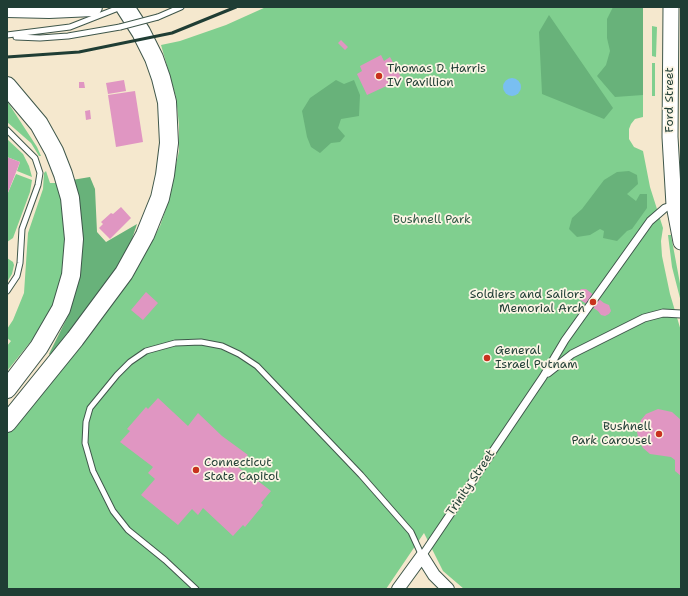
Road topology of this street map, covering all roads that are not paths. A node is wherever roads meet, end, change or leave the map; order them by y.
1 (121, 7) edge
2 (181, 7) edge
3 (671, 7) edge
4 (7, 8) edge
5 (109, 9) edge
6 (7, 35) edge
7 (7, 86) edge
8 (7, 130) edge
9 (675, 211) junction
10 (681, 242) edge
11 (7, 291) edge
12 (681, 314) edge
13 (543, 377) junction
14 (7, 389) edge
15 (7, 423) edge
16 (422, 556) junction
17 (196, 589) edge
18 (398, 589) edge
19 (448, 589) edge

1 - 5 lane
2 - 6 lane, bridge
3 - 9 main road, Ford Street
4 - 5 highway
5 - 6 lane
5 - 15 highway
7 - 14 highway
8 - 11 lane
9 - 10 main road, Ford Street
9 - 13 street, Trinity Street
12 - 13 street, Trinity Street
13 - 16 street, Trinity Street
16 - 17 lane
16 - 18 street, Trinity Street
16 - 19 street

